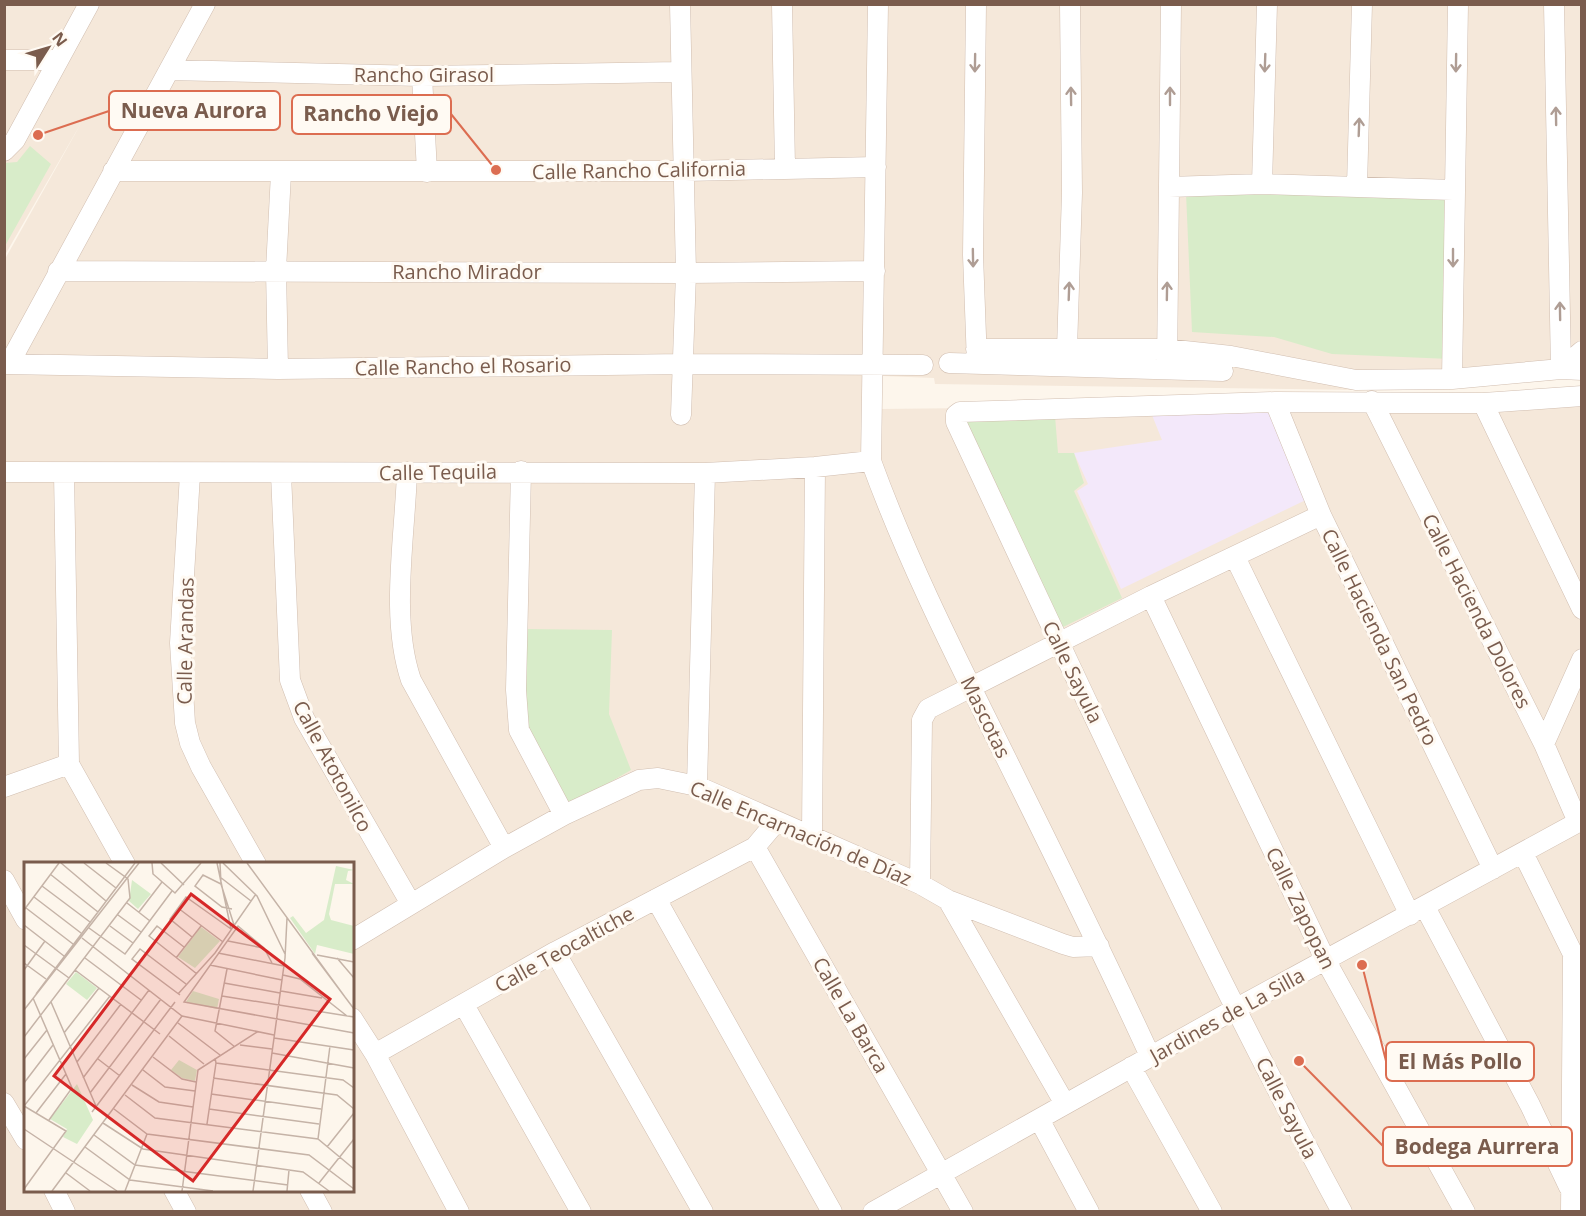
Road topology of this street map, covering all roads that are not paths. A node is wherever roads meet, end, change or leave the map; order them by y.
1 (89, 4) edge
2 (205, 4) edge
3 (680, 4) edge
4 (782, 4) edge
5 (878, 4) edge
6 (976, 4) edge
7 (1070, 4) edge
8 (1171, 4) edge
9 (1267, 4) edge
10 (1362, 4) edge
11 (1458, 4) edge
12 (1554, 4) edge
13 (4, 60) edge
14 (58, 60) junction
15 (170, 70) junction
16 (679, 72) junction
17 (422, 76) junction
18 (4, 151) edge
19 (876, 166) junction
20 (785, 168) junction
21 (114, 171) junction
22 (685, 171) junction
23 (427, 172) junction
24 (281, 173) junction
25 (1262, 184) junction
26 (1357, 186) junction
27 (1169, 187) junction
28 (1453, 190) junction
29 (276, 270) junction
30 (58, 271) junction
31 (876, 271) junction
32 (686, 273) junction
33 (1067, 349) junction
34 (1581, 351) edge
35 (977, 356) junction
36 (1166, 359) junction
37 (949, 363) dead end
38 (7, 364) edge
39 (685, 364) junction
40 (871, 364) junction
41 (922, 365) dead end
42 (278, 369) junction
43 (1561, 369) junction
44 (1581, 370) edge
45 (1223, 371) dead end
46 (1452, 379) junction
47 (1581, 396) edge
48 (1372, 401) junction
49 (1275, 402) junction
50 (1483, 403) junction
51 (681, 415) dead end
52 (871, 461) junction
53 (815, 467) junction
54 (521, 471) junction
55 (4, 472) edge
56 (406, 472) junction
57 (64, 473) junction
58 (705, 473) junction
59 (190, 474) junction
60 (281, 474) junction
61 (1321, 515) junction
62 (1235, 558) junction
63 (1151, 596) junction
64 (1581, 609) edge
65 (1058, 643) junction
66 (1581, 659) edge
67 (971, 687) junction
68 (1544, 744) junction
69 (69, 764) junction
70 (698, 786) junction
71 (4, 787) edge
72 (564, 815) junction
73 (1580, 821) edge
74 (776, 822) junction
75 (812, 835) junction
76 (755, 847) junction
77 (504, 848) junction
78 (1523, 853) junction
79 (124, 862) edge
80 (255, 862) edge
81 (1493, 869) junction
82 (4, 880) edge
83 (920, 884) junction
84 (656, 898) junction
85 (948, 900) junction
86 (411, 904) junction
87 (1418, 911) junction
88 (24, 916) edge
89 (354, 939) edge
90 (1099, 946) junction
91 (555, 952) junction
92 (1326, 962) junction
93 (464, 1005) junction
94 (1237, 1008) junction
95 (354, 1021) edge
96 (375, 1054) junction
97 (1150, 1056) junction
98 (1131, 1067) junction
99 (4, 1103) edge
100 (1065, 1104) junction
101 (1039, 1119) junction
102 (18, 1131) edge
103 (941, 1172) junction
104 (55, 1192) edge
105 (175, 1192) edge
106 (311, 1192) edge
107 (1571, 1202) edge
108 (65, 1212) edge
109 (186, 1212) edge
110 (322, 1212) edge
111 (459, 1212) edge
112 (581, 1212) edge
113 (703, 1212) edge
114 (832, 1212) edge
115 (873, 1212) edge
116 (963, 1212) edge
117 (1089, 1212) edge
118 (1212, 1212) edge
119 (1342, 1212) edge
120 (1465, 1212) edge

1 - 14 street
2 - 15 street
3 - 16 street
4 - 20 street
5 - 19 street, Mascotas
6 -> 35 street
33 -> 7 street
27 -> 8 street
9 -> 25 street
26 -> 10 street
11 -> 28 street
43 -> 12 street
13 - 14 street
14 - 18 street
15 - 17 street, Rancho Girasol
15 - 21 street
16 - 17 street, Rancho Girasol
16 - 22 street
17 - 23 street
19 - 20 street, Calle Rancho California
19 - 31 street, Mascotas
20 - 22 street, Calle Rancho California
21 - 24 street, Calle Rancho California
21 - 30 street
22 - 23 street, Calle Rancho California
22 - 32 street
23 - 24 street, Calle Rancho California
24 - 29 street
25 - 26 street
25 - 27 street
26 - 28 street
36 -> 27 street
28 -> 46 street
29 - 30 street, Rancho Mirador
29 - 32 street, Rancho Mirador
29 - 42 street
30 - 38 street
31 - 32 street, Rancho Mirador
31 - 40 street, Mascotas
32 - 39 street
33 - 35 street
33 - 36 street
34 - 43 street
35 - 36 street
35 - 37 street
36 - 45 street
36 - 46 street
38 - 42 street, Calle Rancho el Rosario
39 - 40 street, Calle Rancho el Rosario
39 - 42 street, Calle Rancho el Rosario
39 - 51 street
40 - 41 street, Calle Rancho el Rosario
40 - 52 street, Mascotas
43 - 44 street
43 - 46 street
47 - 50 street
48 - 49 street
48 - 50 street
48 - 68 street, Calle Hacienda Dolores
49 - 61 street, Calle Hacienda San Pedro
49 - 65 street, Calle Sayula
50 - 64 street
52 - 53 street, Calle Tequila
52 - 67 street, Mascotas
53 - 58 street, Calle Tequila
53 - 75 street
54 - 56 street, Calle Tequila
54 - 58 street, Calle Tequila
54 - 72 street
55 - 57 street, Calle Tequila
56 - 60 street, Calle Tequila
56 - 77 street
57 - 59 street, Calle Tequila
57 - 69 street
58 - 70 street
59 - 60 street, Calle Tequila
59 - 80 street, Calle Arandas
60 - 86 street, Calle Atotonilco
61 - 62 street
61 - 81 street, Calle Hacienda San Pedro
62 - 63 street
62 - 87 street
63 - 65 street
63 - 92 street, Calle Zapopan
65 - 67 street
65 - 94 street, Calle Sayula
66 - 68 street
67 - 83 street
67 - 90 street, Mascotas
68 - 73 street, Calle Hacienda Dolores
69 - 71 street
69 - 79 street
70 - 72 street, Calle Encarnación de Díaz
70 - 74 street, Calle Encarnación de Díaz
72 - 77 street, Calle Encarnación de Díaz
73 - 78 street, Jardines de La Silla
74 - 75 street, Calle Encarnación de Díaz
74 - 76 street
75 - 83 street, Calle Encarnación de Díaz
76 - 84 street, Calle Teocaltiche
76 - 103 street, Calle La Barca
77 - 86 street, Calle Encarnación de Díaz
78 - 81 street, Jardines de La Silla
78 - 107 street
81 - 87 street, Jardines de La Silla
82 - 88 street
83 - 85 street, Calle Encarnación de Díaz
84 - 91 street, Calle Teocaltiche
84 - 114 street
85 - 90 street, Calle Encarnación de Díaz
85 - 100 street
86 - 89 street, Calle Encarnación de Díaz
87 - 92 street, Jardines de La Silla
87 - 107 street
90 - 97 street, Mascotas
91 - 93 street, Calle Teocaltiche
91 - 113 street
92 - 94 street, Jardines de La Silla
92 - 120 street, Calle Zapopan
93 - 96 street, Calle Teocaltiche
93 - 112 street
94 - 97 street, Jardines de La Silla
94 - 119 street, Calle Sayula
95 - 96 street
96 - 111 street
97 - 98 street, Jardines de La Silla
98 - 100 street, Jardines de La Silla
98 - 118 street
99 - 102 street
100 - 101 street, Jardines de La Silla
101 - 103 street, Jardines de La Silla
101 - 117 street
103 - 115 street, Jardines de La Silla
103 - 116 street, Calle La Barca
104 - 108 street
105 - 109 street
106 - 110 street

